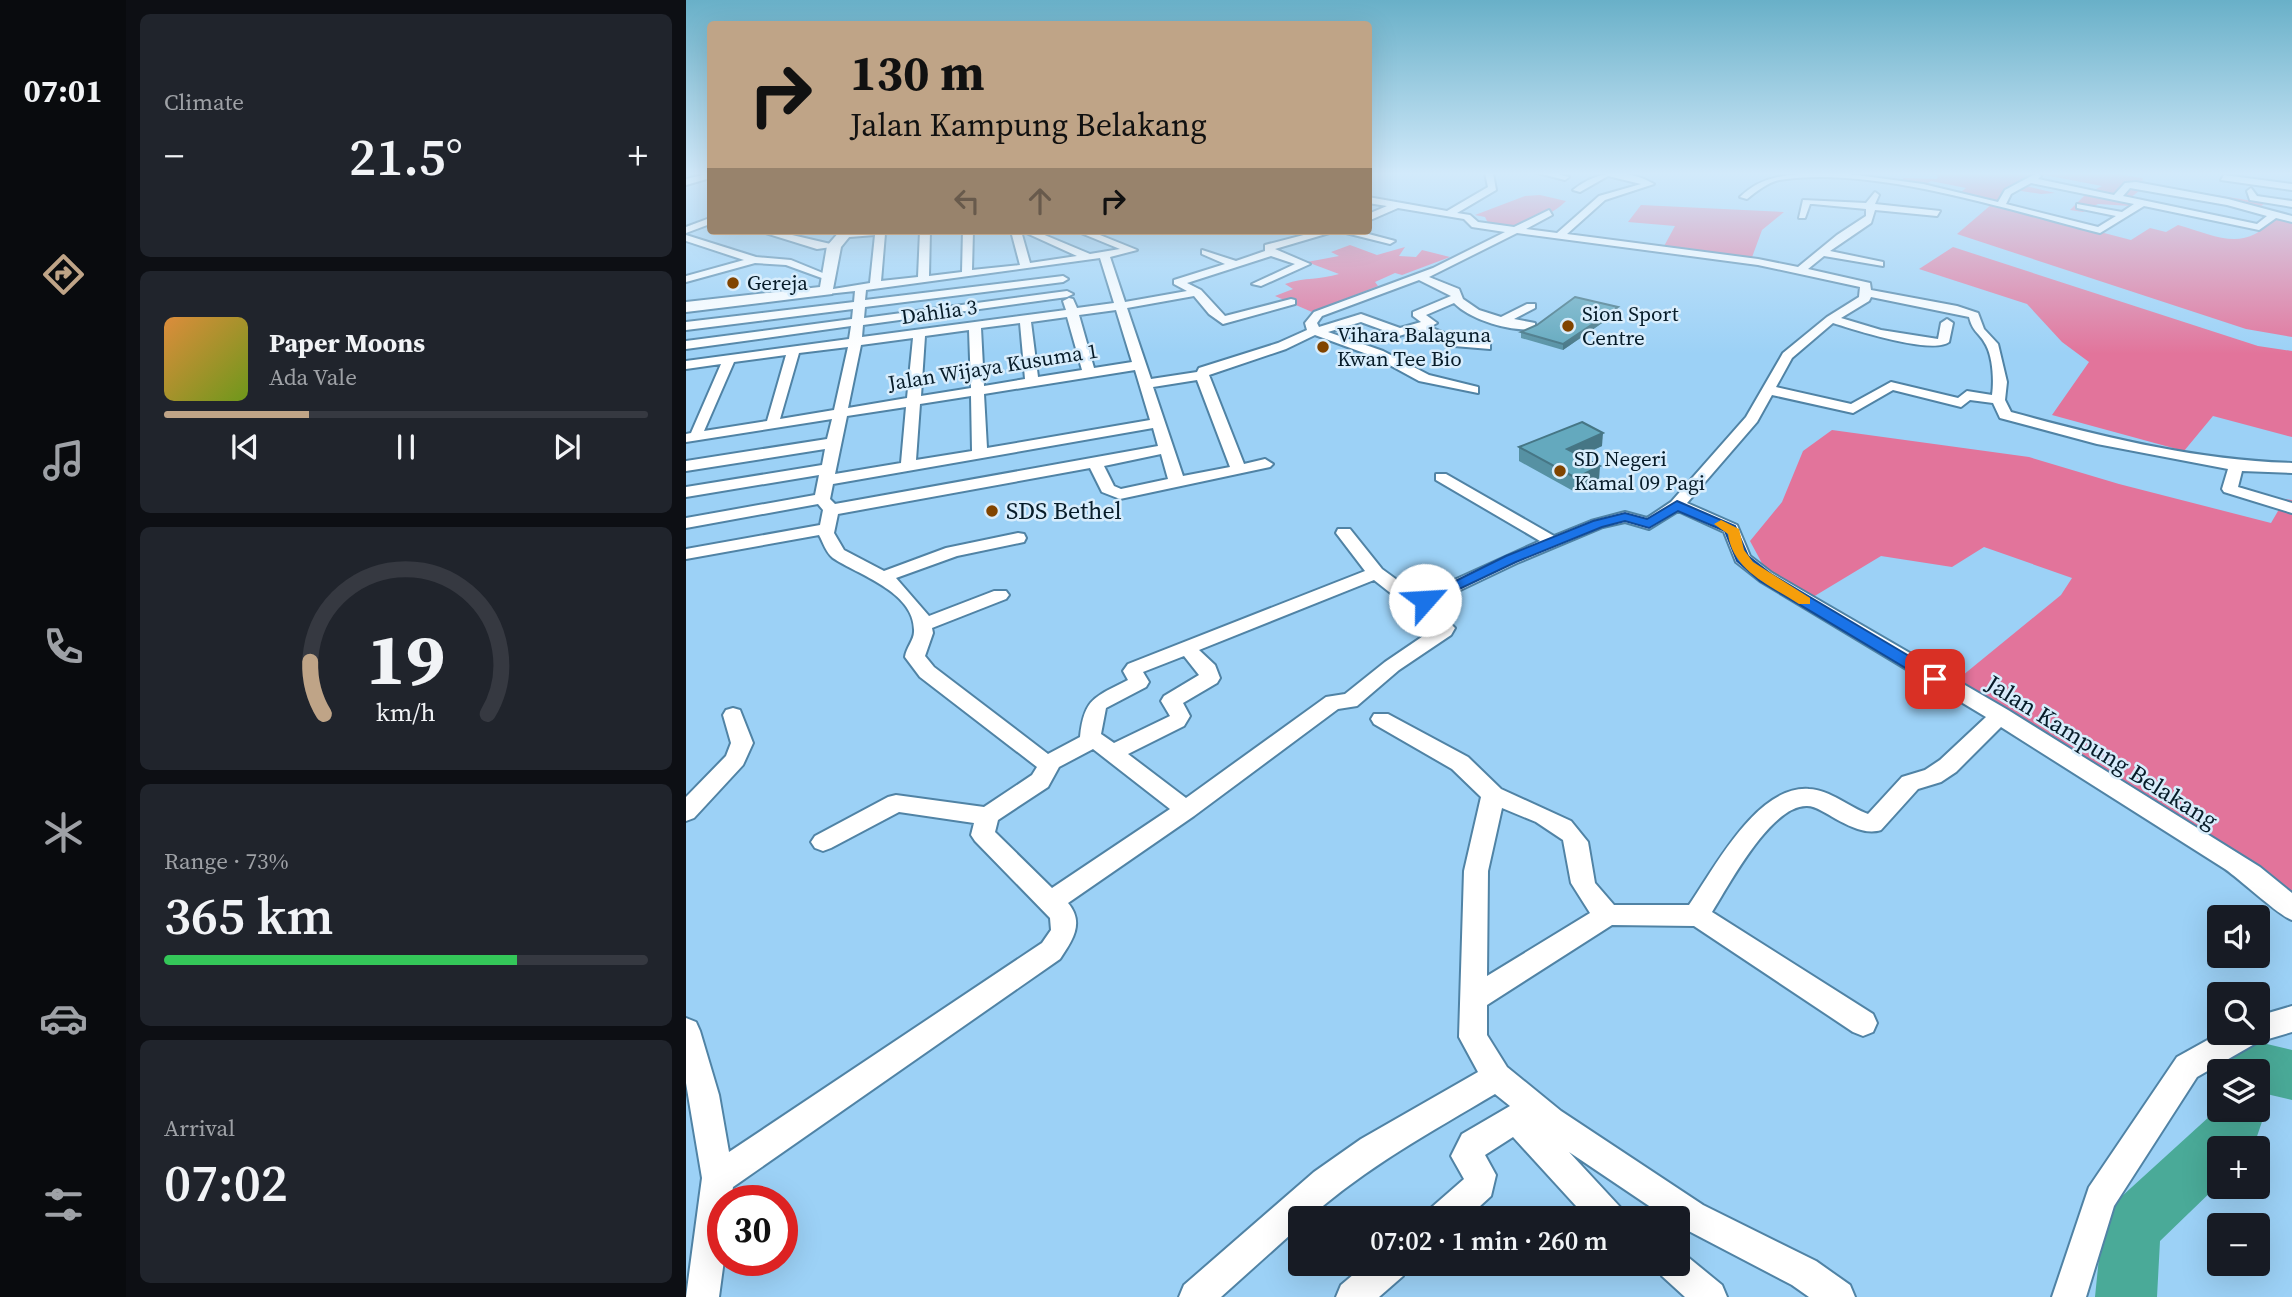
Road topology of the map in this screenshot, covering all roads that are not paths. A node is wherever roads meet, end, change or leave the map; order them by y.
1 (1510, 234) edge
2 (1542, 234) edge
3 (1562, 234) edge
4 (1846, 234) edge
5 (775, 235) edge
6 (788, 235) edge
7 (860, 235) edge
8 (880, 235) edge
9 (925, 235) edge
10 (968, 235) edge
11 (1017, 235) edge
12 (1038, 235) edge
13 (1091, 235) edge
14 (1316, 235) edge
15 (1362, 235) edge
16 (1559, 236) junction
17 (686, 238) edge
18 (784, 238) junction
19 (840, 238) edge
20 (1390, 241) dead end
21 (1206, 252) dead end
22 (1822, 252) junction
23 (1272, 253) junction
24 (1099, 258) junction
25 (755, 260) junction
26 (1059, 262) junction
27 (1232, 263) junction
28 (1879, 264) dead end
29 (1026, 268) junction
30 (1802, 270) junction
31 (967, 274) junction
32 (1420, 277) junction
33 (686, 279) edge
34 (923, 279) junction
35 (1063, 279) junction
36 (828, 284) junction
37 (875, 285) junction
38 (861, 286) junction
39 (1197, 292) junction
40 (1868, 293) junction
41 (1067, 295) junction
42 (1456, 298) junction
43 (859, 304) junction
44 (1120, 306) junction
45 (1531, 306) dead end
46 (686, 308) edge
47 (1305, 308) junction
48 (1072, 313) junction
49 (1025, 319) junction
50 (1831, 319) junction
51 (1504, 320) junction
52 (857, 323) junction
53 (1947, 323) dead end
54 (686, 326) edge
55 (975, 326) junction
56 (1531, 326) edge
57 (1420, 327) junction
58 (1315, 332) junction
59 (919, 335) junction
60 (855, 344) junction
61 (686, 345) edge
62 (1486, 346) dead end
63 (793, 352) junction
64 (729, 360) junction
65 (686, 365) edge
66 (1139, 365) junction
67 (1089, 373) junction
68 (1202, 375) junction
69 (1032, 382) junction
70 (1145, 384) junction
71 (1473, 390) dead end
72 (1770, 390) junction
73 (976, 391) junction
74 (1998, 400) junction
75 (912, 401) junction
76 (844, 411) junction
77 (773, 419) junction
78 (1159, 423) junction
79 (690, 434) edge
80 (833, 443) junction
81 (1166, 449) junction
82 (980, 455) junction
83 (1095, 463) junction
84 (1265, 464) dead end
85 (686, 466) edge
86 (2236, 466) junction
87 (908, 467) junction
88 (2292, 468) edge
89 (1240, 469) junction
90 (827, 475) junction
91 (1441, 477) dead end
92 (1177, 482) junction
93 (686, 492) edge
94 (827, 504) junction
95 (1677, 505) junction
96 (2292, 508) edge
97 (686, 523) edge
98 (825, 530) junction
99 (1344, 533) dead end
100 (1018, 538) dead end
101 (1553, 542) junction
102 (686, 554) edge
103 (1376, 573) junction
104 (883, 576) junction
105 (1000, 595) dead end
106 (1422, 607) junction
107 (924, 624) junction
108 (1186, 647) junction
109 (733, 715) dead end
110 (2001, 715) junction
111 (1381, 719) dead end
112 (1090, 739) junction
113 (1112, 753) junction
114 (1047, 764) junction
115 (1493, 795) junction
116 (1186, 810) junction
117 (686, 812) edge
118 (987, 816) junction
119 (823, 842) dead end
120 (1050, 902) junction
121 (2292, 910) edge
122 (1608, 915) junction
123 (1696, 916) junction
124 (1474, 999) junction
125 (2292, 1019) edge
126 (1863, 1023) dead end
127 (2270, 1025) edge
128 (686, 1031) edge
129 (2226, 1045) edge
130 (1497, 1077) junction
131 (718, 1178) junction
132 (1456, 1206) edge
133 (1598, 1206) edge
134 (1377, 1276) edge
135 (1687, 1276) edge
136 (702, 1297) edge
137 (1196, 1297) edge
138 (1353, 1297) edge
139 (1710, 1297) edge
140 (1838, 1297) edge
141 (2069, 1297) edge

1 - 32 street
2 - 16 street
3 - 16 street
4 - 22 street
5 - 18 street
6 - 18 street
7 - 19 street
8 - 37 street
9 - 34 street
10 - 31 street
11 - 29 street
12 - 24 street
13 - 24 street
14 - 23 street
15 - 20 street
16 - 30 street
17 - 25 street
18 - 19 street
19 - 36 street
21 - 27 street
22 - 28 street
22 - 30 street
23 - 27 street
23 - 47 street
24 - 26 street
24 - 44 street
25 - 33 street
25 - 36 street
26 - 29 street
26 - 35 street
27 - 39 street
29 - 31 street
30 - 40 street
31 - 34 street
32 - 42 street
32 - 47 street
34 - 37 street
35 - 41 street
35 - 43 street
36 - 38 street
36 - 46 street
37 - 38 street
38 - 43 street
39 - 44 street, Dahlia 3
39 - 47 street
40 - 50 street
40 - 74 street
41 - 48 street
41 - 52 street
42 - 51 street
42 - 57 street
43 - 52 street
43 - 54 street
44 - 48 street, Dahlia 3
44 - 66 street
45 - 51 street
47 - 58 street
48 - 49 street, Dahlia 3
48 - 67 street
49 - 55 street, Dahlia 3
49 - 69 street
50 - 53 street
50 - 72 street
51 - 56 street
52 - 60 street
52 - 61 street
55 - 59 street, Dahlia 3
55 - 73 street
57 - 58 street
57 - 62 street
58 - 68 street
58 - 71 street
59 - 60 street, Dahlia 3
59 - 75 street
60 - 63 street, Dahlia 3
60 - 76 street
63 - 64 street, Dahlia 3
63 - 77 street
64 - 65 street, Dahlia 3
64 - 79 street
66 - 67 street, Jalan Wijaya Kusuma 1
66 - 70 street
67 - 69 street, Jalan Wijaya Kusuma 1
68 - 70 street
68 - 89 street
69 - 73 street, Jalan Wijaya Kusuma 1
70 - 78 street
72 - 74 street
72 - 95 street
73 - 75 street, Jalan Wijaya Kusuma 1
73 - 82 street
74 - 86 street
75 - 76 street, Jalan Wijaya Kusuma 1
75 - 87 street
76 - 77 street, Jalan Wijaya Kusuma 1
76 - 79 street, Jalan Wijaya Kusuma 1
76 - 80 street
77 - 79 street, Jalan Wijaya Kusuma 1
78 - 81 street
78 - 82 street
80 - 85 street
80 - 90 street
81 - 83 street
81 - 92 street
82 - 87 street
83 - 92 street
83 - 94 street
84 - 89 street
86 - 88 street
86 - 96 street
87 - 90 street
89 - 92 street
90 - 93 street
90 - 94 street
91 - 101 street
94 - 97 street
94 - 98 street
95 - 101 street
95 - 110 street, Jalan Kampung Belakang
98 - 102 street
98 - 104 street
99 - 103 street
100 - 104 street
101 - 106 street
103 - 106 street
103 - 108 street
104 - 107 street
105 - 107 street
106 - 116 street
107 - 114 street
108 - 112 street
108 - 113 street
109 - 117 street
110 - 121 street, Jalan Kampung Belakang
110 - 123 street
111 - 115 street
112 - 113 street
112 - 114 street
113 - 116 street
114 - 118 street
115 - 122 street
115 - 124 street
116 - 120 street
118 - 119 street
118 - 120 street
120 - 131 street
122 - 123 street
122 - 124 street
123 - 126 street
124 - 130 street
125 - 127 street
128 - 131 street
129 - 141 street
130 - 137 street
130 - 140 street
131 - 136 street
132 - 133 street
134 - 138 street
135 - 139 street

